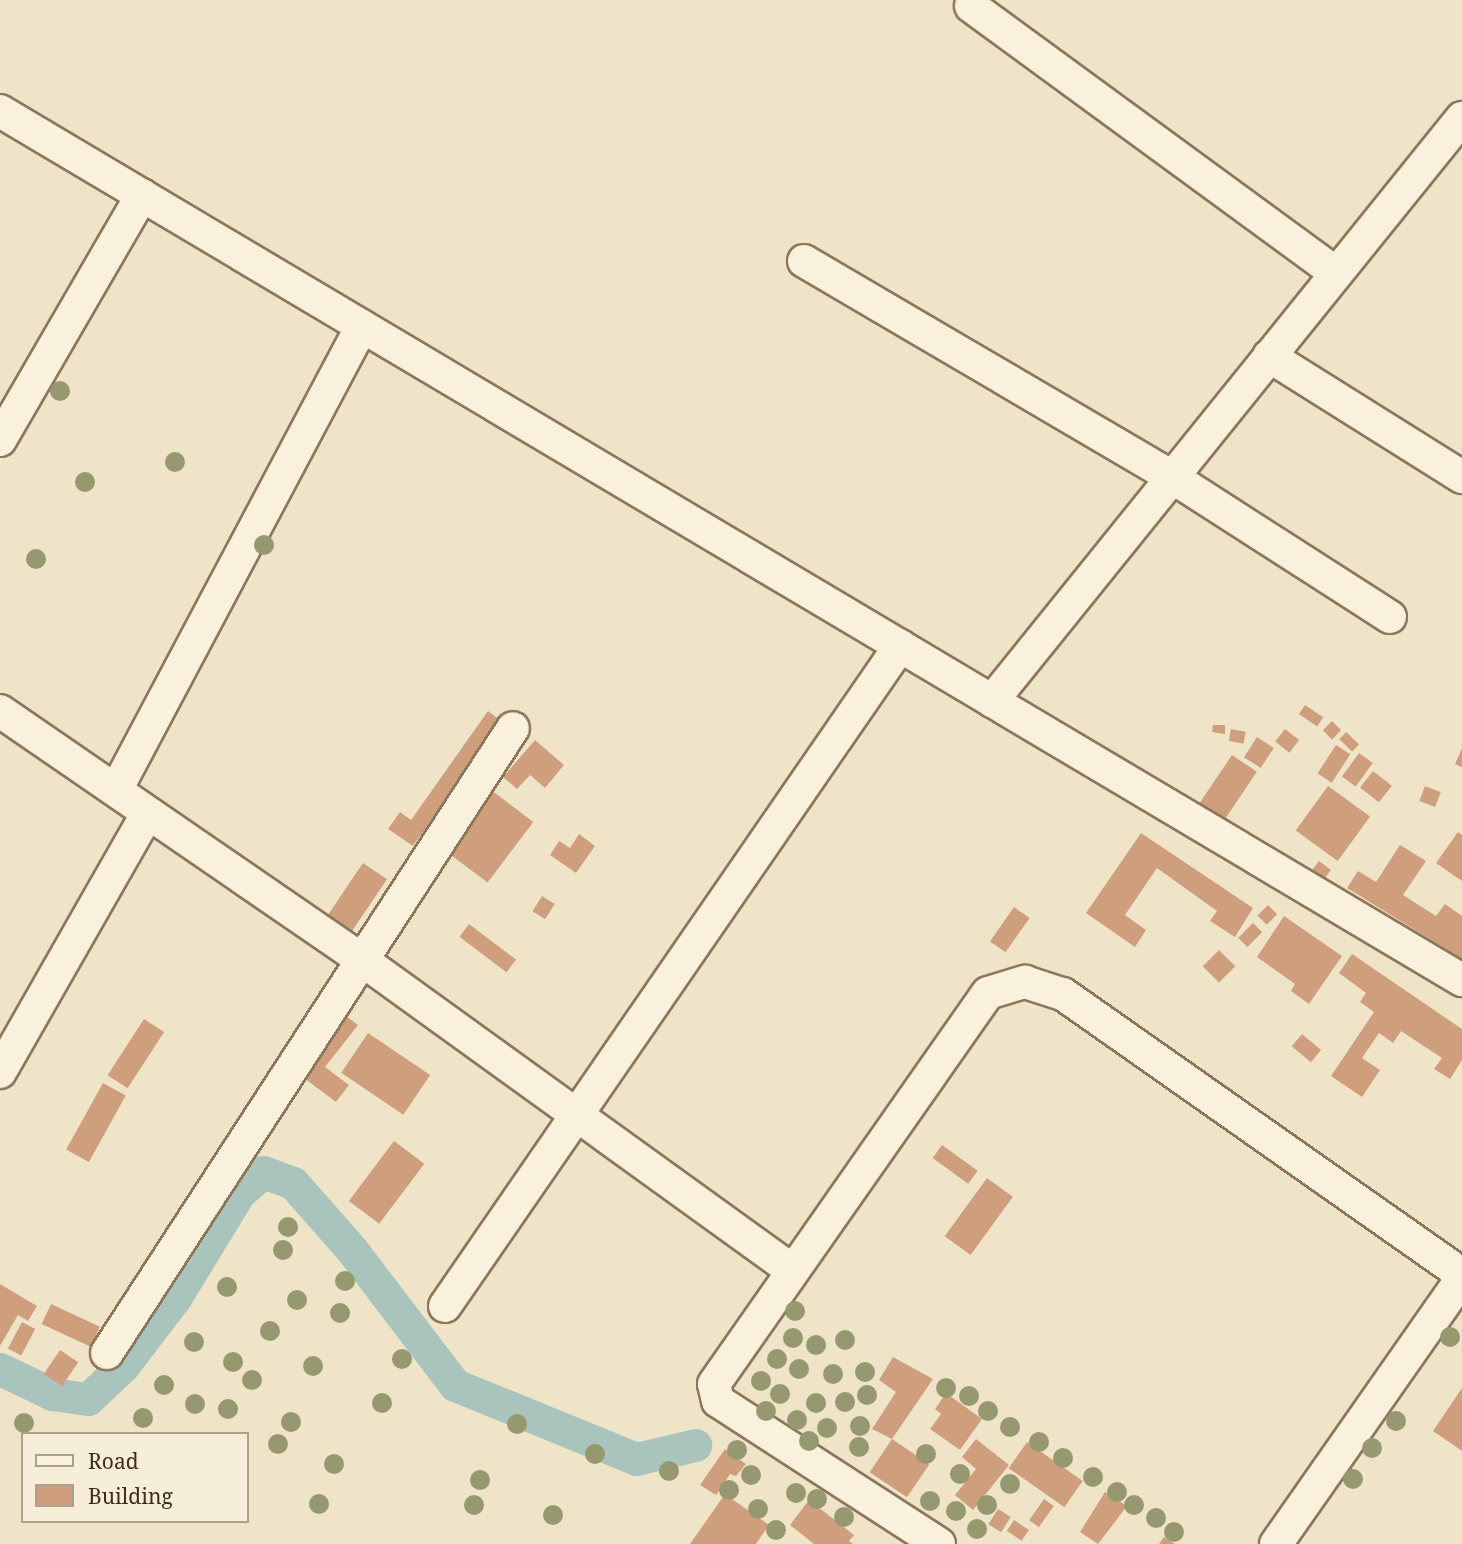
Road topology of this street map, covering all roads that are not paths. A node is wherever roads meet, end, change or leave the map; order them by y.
1 (971, 6) dead end
2 (0, 111) edge
3 (1462, 118) edge
4 (142, 195) junction
5 (804, 261) dead end
6 (1336, 274) junction
7 (362, 326) junction
8 (1269, 356) junction
9 (0, 440) edge
10 (1172, 477) junction
11 (1462, 477) edge
12 (1390, 617) dead end
13 (900, 646) junction
14 (992, 701) junction
15 (0, 710) edge
16 (513, 728) dead end
17 (116, 790) junction
18 (148, 813) junction
19 (362, 960) junction
20 (1462, 980) edge
21 (0, 1072) edge
22 (578, 1116) junction
23 (793, 1271) junction
24 (1462, 1276) edge
25 (445, 1306) dead end
26 (107, 1353) dead end
27 (939, 1544) edge
28 (1276, 1544) edge

1 - 6 street
2 - 4 street
3 - 6 street
4 - 7 street
4 - 9 street
5 - 10 street
6 - 8 street
7 - 13 street
7 - 17 street
8 - 10 street
8 - 11 street
10 - 12 street
10 - 14 street
13 - 14 street
13 - 22 street
14 - 20 street
15 - 17 street
16 - 19 street
17 - 18 street
18 - 19 street
18 - 21 street
19 - 22 street
19 - 26 street
22 - 23 street
22 - 25 street
23 - 24 street
23 - 27 street
24 - 28 street

